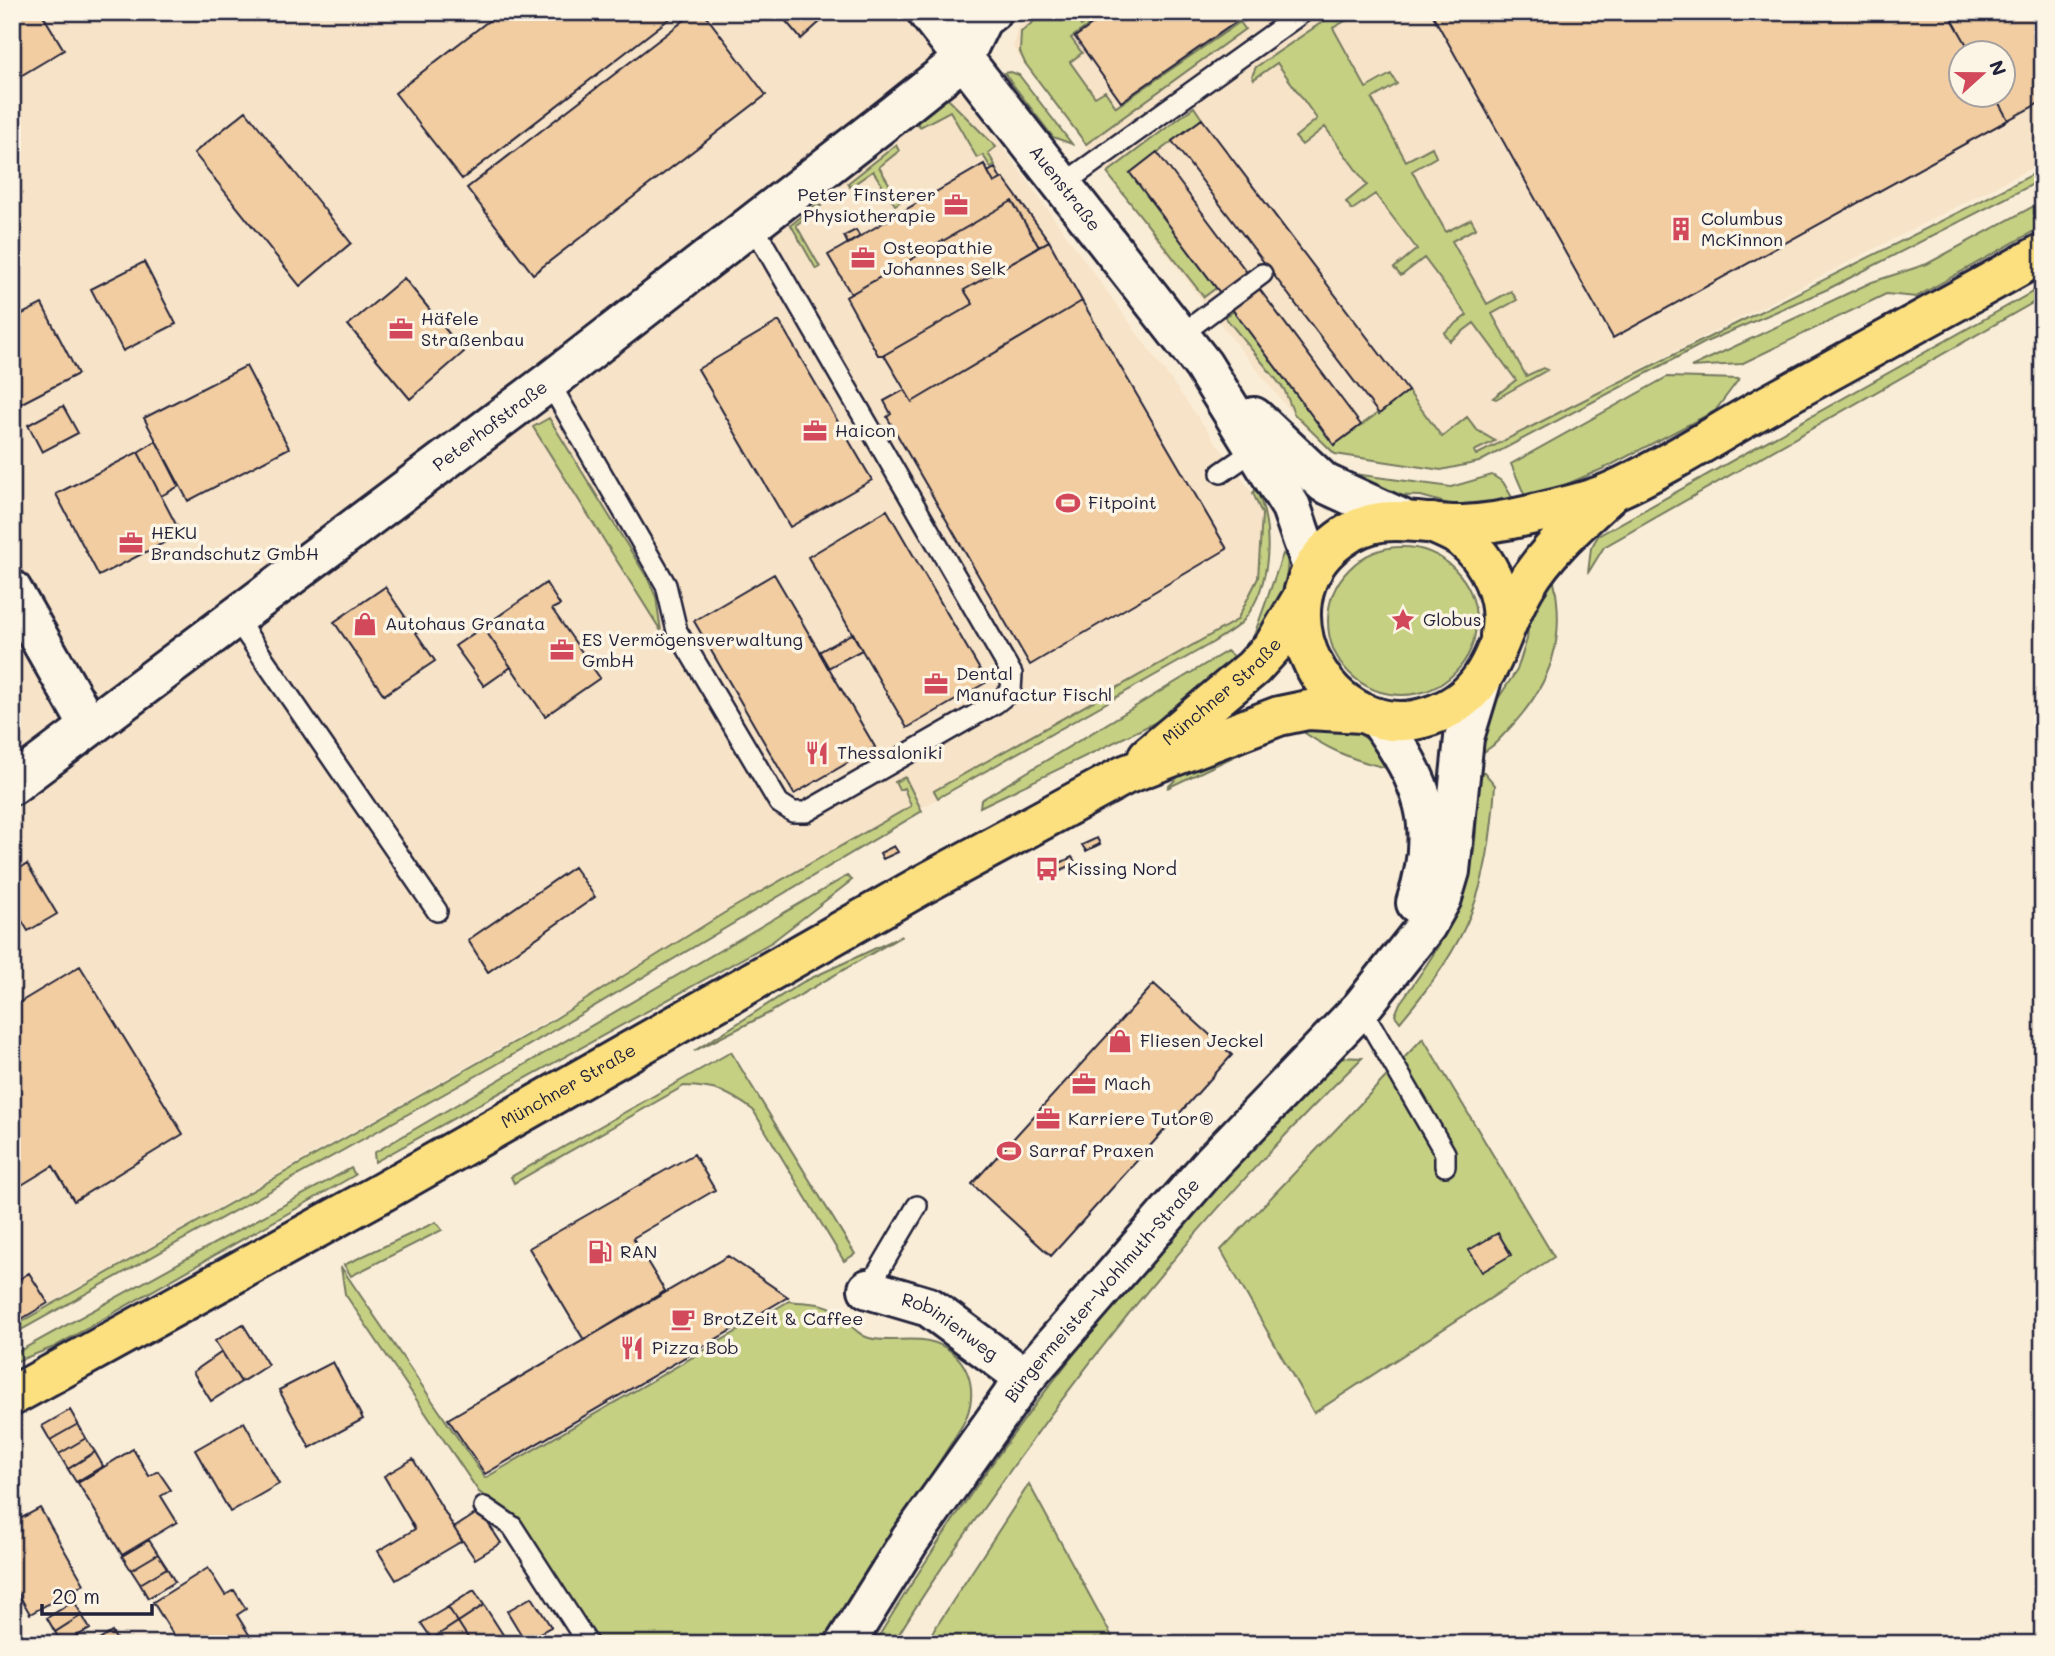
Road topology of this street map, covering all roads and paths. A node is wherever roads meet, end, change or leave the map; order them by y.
1 (992, 12) edge
2 (1303, 12) edge
3 (935, 16) edge
4 (962, 60) junction
5 (1062, 185) junction
6 (751, 222) junction
7 (2043, 253) edge
8 (1262, 274) dead end
9 (1179, 336) junction
10 (1203, 365) junction
11 (550, 382) junction
12 (1256, 449) junction
13 (1221, 473) dead end
14 (1613, 491) junction
15 (1417, 521) junction
16 (1308, 582) junction
17 (12, 590) edge
18 (235, 617) junction
19 (1489, 668) junction
20 (1370, 715) junction
21 (89, 726) junction
22 (1125, 775) junction
23 (12, 785) edge
24 (437, 911) dead end
25 (1395, 965) junction
26 (1362, 1008) junction
27 (1445, 1166) dead end
28 (916, 1206) dead end
29 (868, 1289) joint
30 (1025, 1378) junction
31 (12, 1396) edge
32 (484, 1507) dead end
33 (588, 1644) edge
34 (845, 1644) edge

1 - 4 street
2 - 5 lane
3 - 4 street, Auenstraße
4 - 5 street, Auenstraße
4 - 6 street, Peterhofstraße
5 - 9 street, Auenstraße
6 - 11 street, Peterhofstraße
6 - 11 lane
7 - 14 main road
8 - 9 lane
9 - 10 street, Auenstraße
10 - 12 street, Auenstraße
10 - 15 street, Auenstraße
11 - 18 street, Peterhofstraße
12 - 13 lane
12 - 16 street, Auenstraße
14 - 15 main road
14 - 19 main road
15 - 16 main road
15 - 19 main road
16 - 20 main road
16 - 22 main road, Münchner Straße
17 - 21 street
18 - 21 street, Peterhofstraße
18 - 24 lane
19 - 20 main road
19 - 25 street, Bürgermeister-Wohlmuth-Straße
20 - 22 main road, Münchner Straße
20 - 25 street, Bürgermeister-Wohlmuth-Straße
21 - 23 street, Peterhofstraße
22 - 31 main road, Münchner Straße
25 - 26 street, Bürgermeister-Wohlmuth-Straße
26 - 27 lane
26 - 30 street, Bürgermeister-Wohlmuth-Straße
28 - 29 lane
29 - 30 street, Robinienweg
30 - 34 street, Bürgermeister-Wohlmuth-Straße
32 - 33 lane

